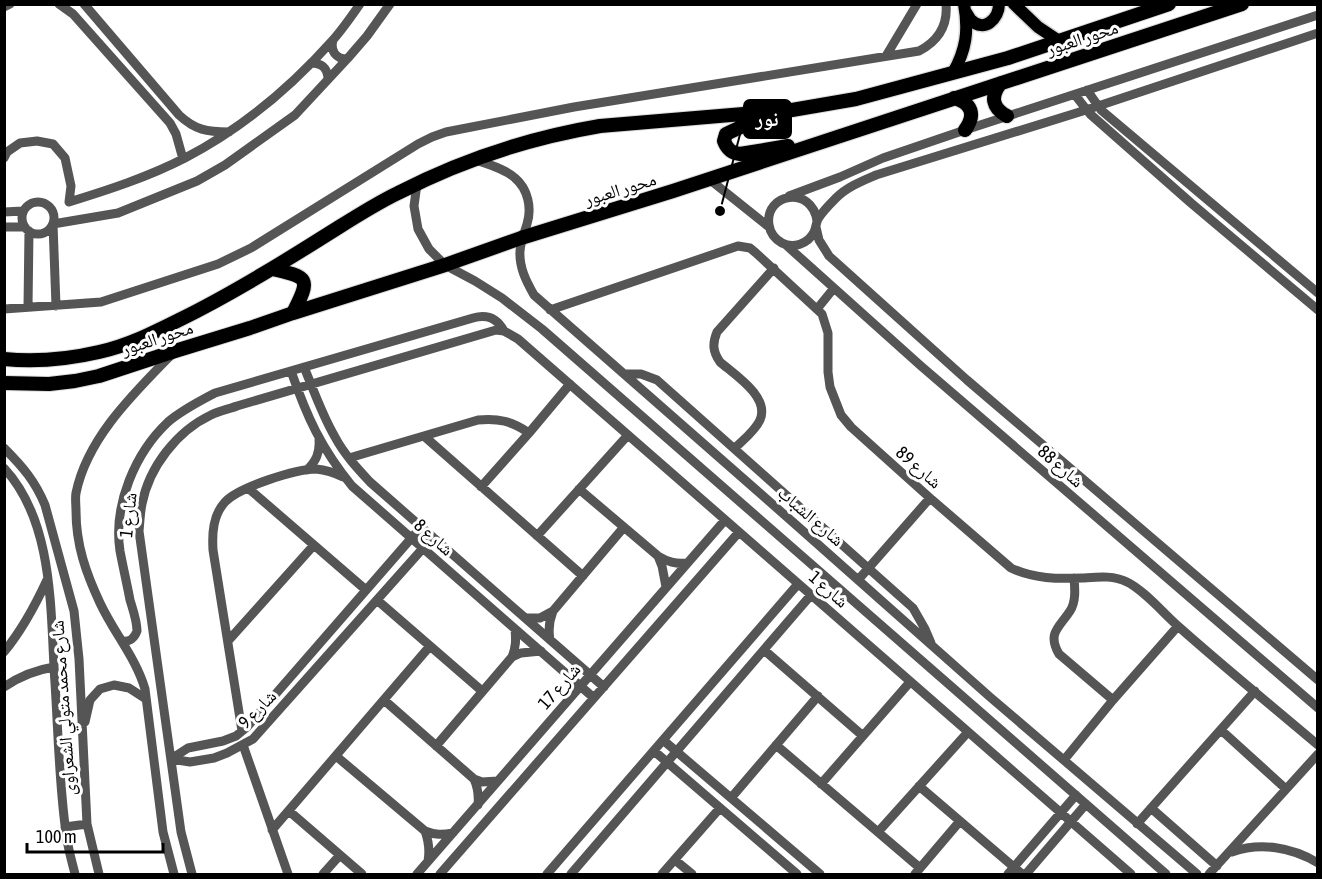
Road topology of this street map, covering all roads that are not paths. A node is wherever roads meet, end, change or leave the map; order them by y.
1 (10, 4) edge
2 (59, 4) edge
3 (84, 4) edge
4 (360, 4) edge
5 (390, 4) edge
6 (917, 4) edge
7 (946, 4) edge
8 (999, 4) edge
9 (1014, 4) edge
10 (1169, 4) edge
11 (1242, 4) edge
12 (4, 7) edge
13 (964, 7) edge
14 (1220, 8) edge
15 (1317, 15) edge
16 (1317, 33) edge
17 (333, 40) junction
18 (1059, 41) junction
19 (1209, 50) junction
20 (886, 56) junction
21 (347, 59) junction
22 (311, 63) junction
23 (1215, 67) junction
24 (953, 73) junction
25 (328, 78) junction
26 (1001, 83) junction
27 (1087, 90) junction
28 (1075, 95) junction
29 (954, 99) junction
30 (1098, 106) junction
31 (1086, 110) junction
32 (772, 112) junction
33 (1007, 116) junction
34 (965, 130) junction
35 (229, 132) junction
36 (826, 141) junction
37 (4, 158) edge
38 (183, 159) junction
39 (473, 159) junction
40 (709, 179) junction
41 (417, 184) junction
42 (1199, 194) junction
43 (786, 198) junction
44 (4, 201) edge
45 (69, 202) junction
46 (1191, 203) junction
47 (51, 208) junction
48 (23, 211) junction
49 (6, 212) edge
50 (1233, 222) junction
51 (53, 224) junction
52 (816, 224) junction
53 (4, 227) edge
54 (769, 227) junction
55 (27, 229) junction
56 (1225, 232) junction
57 (521, 238) junction
58 (786, 244) junction
59 (445, 265) junction
60 (272, 268) junction
61 (774, 268) junction
62 (834, 288) junction
63 (1317, 294) edge
64 (56, 306) junction
65 (28, 307) junction
66 (4, 309) edge
67 (817, 309) junction
68 (550, 310) junction
69 (1317, 310) edge
70 (293, 313) junction
71 (504, 330) junction
72 (175, 351) junction
73 (4, 359) edge
74 (304, 367) junction
75 (291, 371) junction
76 (624, 374) junction
77 (4, 383) edge
78 (311, 384) junction
79 (570, 384) junction
80 (297, 388) junction
81 (529, 433) junction
82 (628, 435) junction
83 (424, 436) junction
84 (319, 439) junction
85 (4, 448) edge
86 (735, 448) junction
87 (349, 458) junction
88 (4, 468) edge
89 (307, 470) junction
90 (344, 477) junction
91 (481, 487) junction
92 (248, 488) junction
93 (579, 489) junction
94 (930, 498) junction
95 (725, 520) junction
96 (421, 526) junction
97 (624, 527) junction
98 (1142, 529) junction
99 (739, 532) junction
100 (537, 536) junction
101 (433, 537) junction
102 (411, 538) junction
103 (314, 545) junction
104 (1129, 546) junction
105 (423, 548) junction
106 (658, 556) junction
107 (687, 563) junction
108 (868, 568) junction
109 (582, 576) junction
110 (48, 577) junction
111 (1074, 578) junction
112 (858, 580) junction
113 (798, 584) junction
114 (666, 587) junction
115 (366, 590) junction
116 (811, 595) junction
117 (377, 600) junction
118 (881, 602) junction
119 (553, 611) junction
120 (870, 616) junction
121 (525, 617) junction
122 (1178, 626) junction
123 (515, 630) junction
124 (120, 638) junction
125 (228, 640) junction
126 (550, 640) junction
127 (430, 646) junction
128 (932, 646) junction
129 (765, 650) junction
130 (541, 651) junction
131 (4, 652) edge
132 (512, 657) junction
133 (54, 667) junction
134 (590, 675) junction
135 (1317, 680) edge
136 (910, 681) junction
137 (580, 686) junction
138 (4, 687) edge
139 (604, 687) junction
140 (482, 691) junction
141 (1255, 692) junction
142 (818, 696) junction
143 (594, 698) junction
144 (146, 699) junction
145 (384, 700) junction
146 (1113, 700) junction
147 (1317, 708) edge
148 (1221, 730) junction
149 (242, 731) junction
150 (968, 732) junction
151 (863, 736) junction
152 (83, 737) junction
153 (663, 740) junction
154 (243, 745) junction
155 (776, 745) junction
156 (1317, 745) edge
157 (436, 746) junction
158 (654, 751) junction
159 (677, 752) junction
160 (1317, 754) edge
161 (336, 756) junction
162 (171, 759) junction
163 (1064, 760) junction
164 (667, 763) junction
165 (474, 780) junction
166 (498, 781) junction
167 (821, 784) junction
168 (920, 786) junction
169 (1286, 789) junction
170 (1076, 795) junction
171 (730, 798) junction
172 (1086, 804) junction
173 (478, 805) junction
174 (720, 808) junction
175 (1151, 808) junction
176 (289, 811) junction
177 (1061, 813) junction
178 (960, 821) junction
179 (1071, 822) junction
180 (87, 824) junction
181 (1137, 824) junction
182 (65, 827) junction
183 (272, 830) junction
184 (425, 831) junction
185 (878, 832) junction
186 (453, 833) junction
187 (1230, 853) junction
188 (340, 855) junction
189 (675, 860) junction
190 (428, 862) junction
191 (1317, 863) edge
192 (1217, 866) junction
193 (917, 871) edge
194 (1011, 871) edge
195 (576, 873) edge
196 (75, 874) edge
197 (99, 874) edge
198 (174, 874) edge
199 (192, 874) edge
200 (288, 874) edge
201 (323, 874) edge
202 (362, 874) edge
203 (417, 874) edge
204 (440, 874) edge
205 (547, 874) edge
206 (662, 874) edge
207 (692, 874) edge
208 (798, 874) edge
209 (820, 874) edge
210 (1024, 874) edge
211 (1131, 874) edge
212 (1166, 874) edge
213 (1197, 874) edge
214 (1209, 874) edge

1 - 12 street
2 - 38 street
3 - 35 street
4 - 17 street
5 - 21 street
6 - 20 street
7 - 20 street
8 - 13 main road
9 - 18 main road
10 - 18 highway, محور العبور
11 - 14 highway, محور العبور
13 - 24 main road
14 - 26 highway, محور العبور
15 - 19 street
16 - 23 street
17 - 21 street
17 - 22 street
18 - 24 highway, محور العبور
19 - 23 street
19 - 27 street
20 - 64 street
21 - 25 street
22 - 25 street
22 - 35 street
23 - 30 street
24 - 32 highway, محور العبور
25 - 51 street
26 - 29 highway, محور العبور
26 - 33 highway
27 - 28 street
27 - 30 street
28 - 31 street
28 - 33 street
29 - 34 highway
29 - 36 highway, محور العبور
30 - 31 street
30 - 42 street
31 - 46 street
31 - 52 street
32 - 36 highway
32 - 39 highway, محور العبور
33 - 34 street
34 - 43 street
35 - 38 street
36 - 40 highway, محور العبور
37 - 45 street
38 - 45 street
39 - 41 highway, محور العبور
39 - 57 street, شارع الشباب
40 - 54 street
40 - 57 highway, محور العبور
41 - 59 street, شارع الشباب
41 - 60 highway, محور العبور
42 - 46 street
42 - 50 street
43 - 52 street
43 - 54 street
44 - 49 street
45 - 47 street
46 - 56 street
47 - 48 street
47 - 51 street
48 - 49 street
48 - 55 street
50 - 56 street
50 - 63 street
51 - 55 street
51 - 64 street
52 - 58 street
52 - 98 street, شارع 88
53 - 55 street
54 - 58 street
55 - 65 street
56 - 69 street
57 - 59 highway, محور العبور
57 - 68 street, شارع الشباب
58 - 62 street, شارع 88
59 - 70 highway, محور العبور
59 - 120 street, شارع الشباب
60 - 70 highway
60 - 73 highway, محور العبور
61 - 67 street, شارع 89
61 - 68 street, شارع 89
61 - 86 street
62 - 67 street
62 - 104 street, شارع 88
64 - 65 street
65 - 66 street
67 - 94 street, شارع 89
68 - 76 street, شارع الشباب
70 - 72 highway, محور العبور
71 - 74 street, شارع 1
71 - 78 street, شارع 1
71 - 79 street, شارع 1
72 - 77 highway, محور العبور
72 - 124 street
74 - 75 street, شارع 1
74 - 78 street, شارع 8
75 - 80 street, شارع 8
75 - 124 street, شارع 1
76 - 86 street
76 - 112 street, شارع الشباب
78 - 80 street, شارع 1
78 - 87 street, شارع 8
79 - 81 street
79 - 82 street, شارع 1
80 - 84 street, شارع 8
80 - 162 street, شارع 1
81 - 83 street
81 - 91 street
82 - 93 street
82 - 95 street, شارع 1
83 - 87 street
83 - 91 street
84 - 89 street
84 - 90 street, شارع 8
85 - 152 street, شارع محمد متولي الشعراوى
86 - 108 street
87 - 96 street, شارع 8
88 - 110 street
89 - 90 street
89 - 92 street
90 - 102 street, شارع 8
91 - 100 street
92 - 103 street
92 - 125 street
93 - 97 street
93 - 100 street
94 - 108 street
94 - 111 street, شارع 89
95 - 99 street, شارع 1
95 - 107 street, شارع 17
96 - 101 street, شارع 8
96 - 102 street, شارع 9
97 - 106 street
97 - 109 street
98 - 104 street
98 - 135 street, شارع 88
99 - 113 street, شارع 1
99 - 139 street, شارع 17
100 - 109 street
101 - 105 street, شارع 9
101 - 121 street, شارع 8
102 - 105 street, شارع 8
102 - 115 street, شارع 9
103 - 115 street
103 - 125 street
104 - 147 street, شارع 88
105 - 117 street, شارع 9
105 - 123 street, شارع 8
106 - 107 street
106 - 114 street
107 - 114 street, شارع 17
108 - 112 street
108 - 128 street
109 - 119 street
110 - 131 street
110 - 133 street
111 - 122 street, شارع 89
111 - 146 street
112 - 118 street, شارع الشباب
113 - 116 street, شارع 1
113 - 153 street
114 - 134 street, شارع 17
115 - 149 street, شارع 9
116 - 129 street
116 - 136 street, شارع 1
117 - 127 street
117 - 154 street, شارع 9
118 - 120 street
118 - 128 street, شارع الشباب
119 - 121 street
119 - 126 street
120 - 170 street, شارع الشباب
121 - 126 street, شارع 8
122 - 141 street, شارع 89
122 - 146 street
123 - 130 street, شارع 8
123 - 132 street
124 - 144 street
125 - 149 street
126 - 134 street, شارع 8
127 - 140 street
127 - 145 street
128 - 163 street, شارع الشباب
129 - 142 street
129 - 159 street
130 - 132 street
130 - 137 street, شارع 8
132 - 140 street
133 - 138 street
133 - 182 street
134 - 137 street, شارع 17
134 - 139 street, شارع 8
136 - 150 street, شارع 1
136 - 151 street
137 - 143 street, شارع 8
137 - 166 street, شارع 17
139 - 143 street, شارع 17
140 - 157 street
141 - 148 street
141 - 156 street, شارع 89
142 - 151 street
142 - 155 street
143 - 204 street, شارع 17
144 - 152 street
144 - 198 street
145 - 157 street
145 - 161 street
146 - 163 street
148 - 169 street
148 - 175 street
149 - 162 street, شارع 9
150 - 168 street
150 - 177 street, شارع 1
151 - 167 street
152 - 180 street, شارع محمد متولي الشعراوى
153 - 158 street
153 - 159 street
154 - 162 street, شارع 9
154 - 183 street
155 - 167 street
155 - 171 street
157 - 165 street
158 - 164 street
158 - 205 street
159 - 164 street
159 - 171 street
160 - 169 street
161 - 176 street
161 - 184 street
162 - 199 street, شارع 1
163 - 181 street, شارع الشباب
164 - 174 street
164 - 195 street
165 - 166 street
165 - 173 street
166 - 173 street, شارع 17
167 - 185 street
168 - 178 street
168 - 185 street
169 - 187 street
170 - 172 street, شارع الشباب
170 - 177 street
171 - 209 street
172 - 179 street
172 - 212 street, شارع الشباب
173 - 186 street, شارع 17
174 - 189 street
174 - 208 street
175 - 181 street
175 - 192 street
176 - 183 street
176 - 188 street
177 - 179 street, شارع 1
177 - 194 street
178 - 193 street
178 - 194 street
179 - 210 street
179 - 211 street, شارع 1
180 - 182 street
180 - 197 street, شارع محمد متولي الشعراوى
181 - 213 street, شارع الشباب
182 - 196 street
183 - 200 street
184 - 186 street
184 - 190 street
185 - 193 street
186 - 190 street, شارع 17
187 - 191 street
187 - 192 street
188 - 201 street
188 - 202 street
189 - 206 street
189 - 207 street
190 - 203 street, شارع 17
192 - 214 street
194 - 210 street

